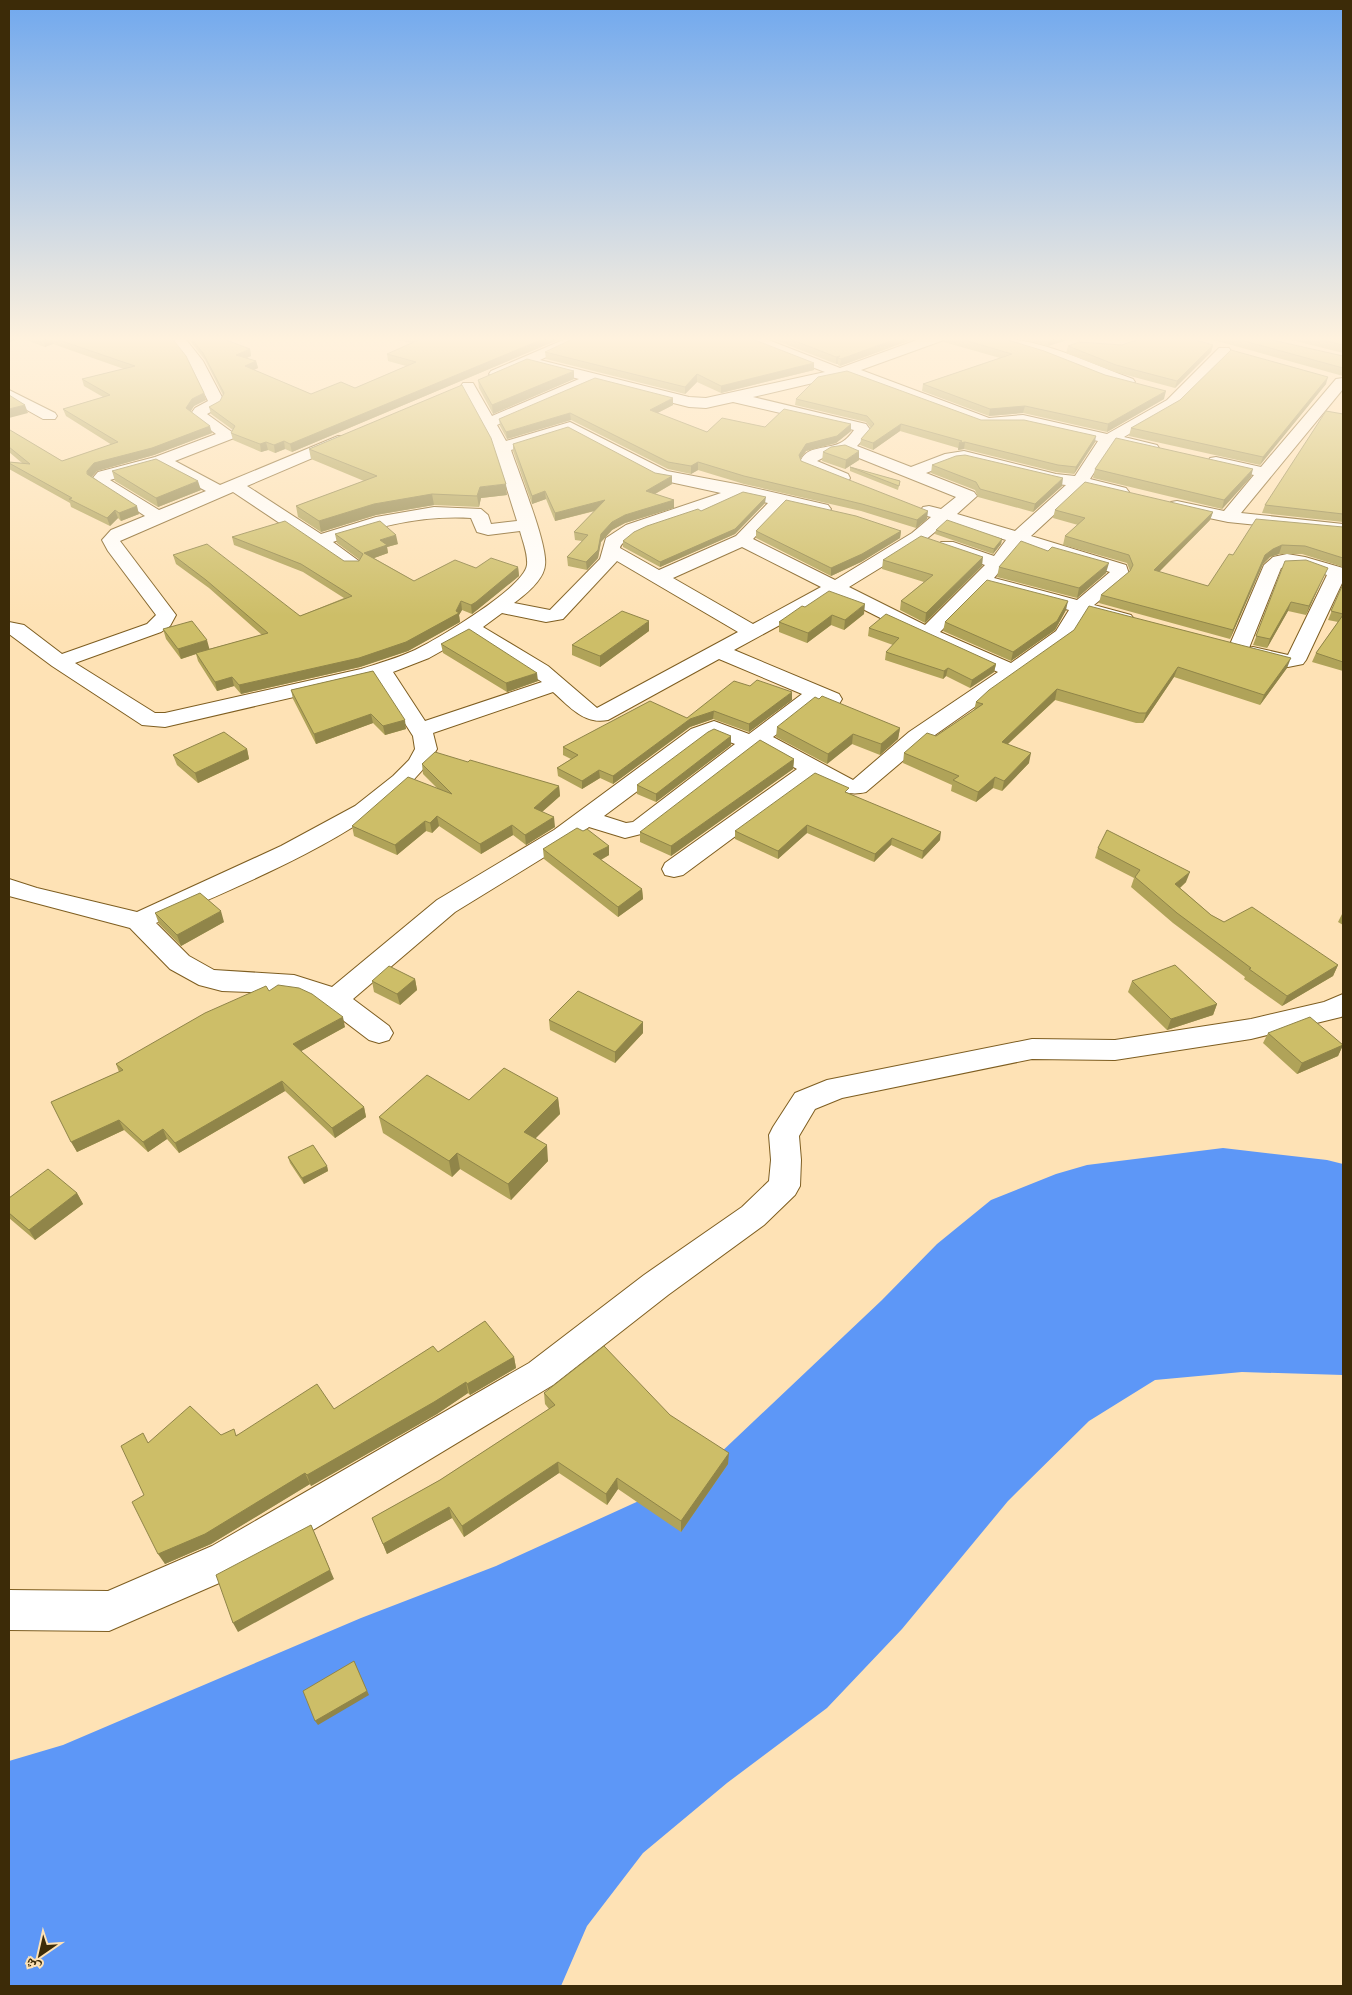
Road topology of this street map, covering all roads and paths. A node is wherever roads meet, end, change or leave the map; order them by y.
1 (220, 430) edge
2 (493, 430) edge
3 (560, 430) edge
4 (576, 430) edge
5 (862, 430) edge
6 (1069, 430) edge
7 (1125, 430) edge
8 (1301, 430) edge
9 (359, 432) edge
10 (1109, 439) junction
11 (846, 447) junction
12 (502, 448) junction
13 (1168, 452) edge
14 (1197, 458) edge
15 (161, 460) junction
16 (914, 472) junction
17 (1265, 473) junction
18 (1080, 482) junction
19 (860, 485) edge
20 (226, 488) junction
21 (741, 490) junction
22 (1140, 497) edge
23 (781, 499) junction
24 (1158, 502) edge
25 (914, 506) edge
26 (836, 512) edge
27 (157, 516) junction
28 (942, 516) junction
29 (1228, 518) junction
30 (527, 526) junction
31 (1343, 529) edge
32 (899, 530) edge
33 (918, 537) junction
34 (1017, 539) junction
35 (742, 540) junction
36 (319, 541) junction
37 (611, 550) junction
38 (998, 563) junction
39 (354, 564) edge
40 (660, 577) junction
41 (981, 580) junction
42 (834, 588) junction
43 (498, 606) junction
44 (1080, 607) junction
45 (1145, 624) edge
46 (470, 627) junction
47 (9, 628) edge
48 (752, 632) junction
49 (927, 634) junction
50 (1229, 646) joint
51 (718, 651) junction
52 (59, 662) junction
53 (381, 670) junction
54 (1012, 671) junction
55 (558, 683) junction
56 (817, 693) junction
57 (853, 709) edge
58 (420, 730) junction
59 (755, 741) junction
60 (813, 768) junction
61 (587, 818) junction
62 (674, 869) dead end
63 (9, 887) edge
64 (139, 920) junction
65 (334, 1000) junction
66 (1339, 1009) edge
67 (379, 1033) dead end
68 (9, 1610) edge

1 - 15 street
2 - 12 street
3 - 12 street
4 - 21 street
5 - 11 street
6 - 10 street
7 - 10 street
8 - 17 street
9 - 20 street
10 - 13 street
10 - 18 street
11 - 16 street
11 - 19 street
12 - 30 street
14 - 17 street
15 - 20 street
15 - 27 street
16 - 18 street
16 - 28 street
17 - 29 street
18 - 22 street
18 - 34 street
20 - 27 street
20 - 36 street
21 - 23 street
21 - 37 street
23 - 26 street
23 - 35 street
24 - 29 street
25 - 28 street
27 - 52 street
28 - 33 street
28 - 34 street
29 - 31 street
30 - 36 street
30 - 43 street
32 - 33 street
33 - 38 street
33 - 42 street
34 - 38 street
34 - 44 street
35 - 40 street
35 - 42 street
36 - 39 street
37 - 40 street
37 - 43 street
38 - 41 street
40 - 48 street
41 - 44 street
41 - 49 street
42 - 48 street
42 - 49 street
43 - 46 street
44 - 45 street
44 - 54 street
46 - 53 street
46 - 55 street
47 - 52 street
48 - 51 street
49 - 54 street
50 - 50 street
51 - 55 street
51 - 56 street
52 - 53 street
53 - 58 street
54 - 60 street
55 - 58 street
56 - 57 street
56 - 59 street
58 - 64 street
59 - 60 street
59 - 61 street
59 - 61 street
60 - 62 street
61 - 65 street
63 - 64 street
64 - 65 street
65 - 67 street
66 - 68 street

